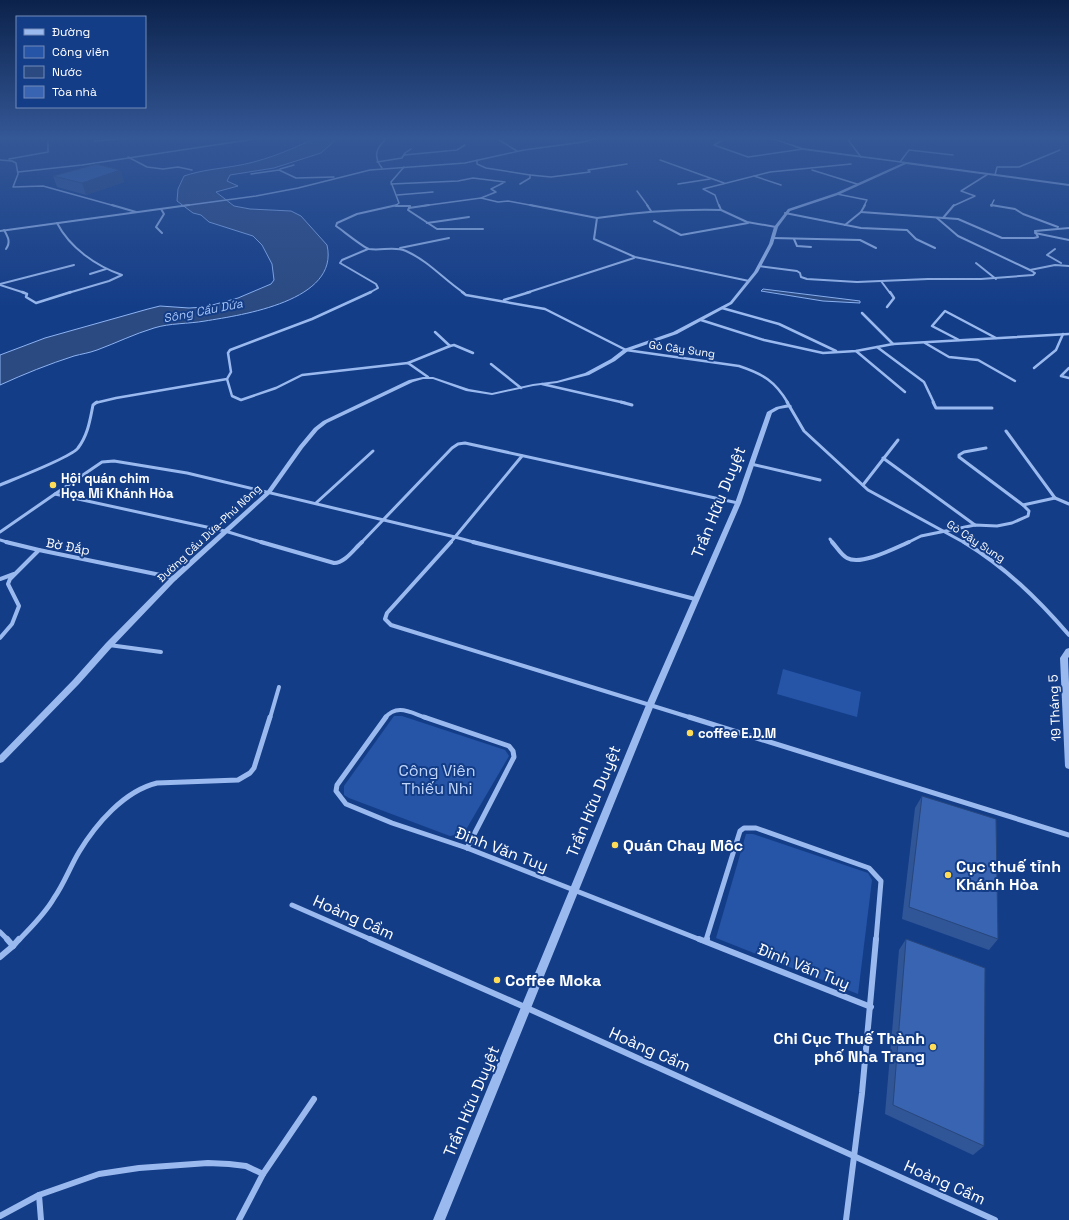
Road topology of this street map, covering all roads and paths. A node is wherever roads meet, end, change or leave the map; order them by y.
1 (72, 194) edge
2 (262, 194) edge
3 (410, 194) edge
4 (491, 194) edge
5 (639, 194) edge
6 (713, 194) edge
7 (837, 194) joint
8 (969, 194) edge
9 (397, 195) joint
10 (481, 198) junction
11 (994, 200) dead end
12 (396, 206) junction
13 (409, 208) junction
14 (161, 209) junction
15 (721, 210) junction
16 (651, 211) junction
17 (138, 212) junction
18 (861, 212) junction
19 (785, 213) junction
20 (469, 217) dead end
21 (597, 218) junction
22 (937, 218) junction
23 (943, 218) junction
24 (654, 221) dead end
25 (57, 223) junction
26 (427, 223) junction
27 (750, 223) junction
28 (845, 225) junction
29 (776, 227) junction
30 (1060, 228) junction
31 (1069, 228) edge
32 (483, 229) dead end
33 (4, 230) junction
34 (0, 231) edge
35 (162, 233) dead end
36 (1035, 233) junction
37 (449, 238) dead end
38 (773, 238) junction
39 (794, 239) junction
40 (1069, 240) edge
41 (811, 247) dead end
42 (876, 248) dead end
43 (935, 248) dead end
44 (6, 249) dead end
45 (368, 249) junction
46 (398, 249) junction
47 (1055, 249) dead end
48 (635, 258) junction
49 (976, 263) dead end
50 (1061, 264) junction
51 (74, 265) dead end
52 (759, 266) junction
53 (1069, 266) edge
54 (106, 269) junction
55 (1030, 270) junction
56 (90, 274) dead end
57 (997, 279) junction
58 (749, 280) junction
59 (881, 281) junction
60 (0, 284) edge
61 (501, 300) junction
62 (887, 307) dead end
63 (722, 308) junction
64 (862, 312) dead end
65 (701, 320) junction
66 (435, 332) dead end
67 (1063, 334) junction
68 (1069, 334) edge
69 (996, 338) junction
70 (959, 340) junction
71 (925, 343) junction
72 (893, 344) junction
73 (450, 346) junction
74 (877, 347) junction
75 (626, 350) junction
76 (856, 351) junction
77 (838, 352) junction
78 (473, 353) dead end
79 (408, 363) junction
80 (491, 364) dead end
81 (1034, 368) dead end
82 (1069, 368) edge
83 (428, 377) junction
84 (1069, 378) edge
85 (227, 379) junction
86 (1015, 381) dead end
87 (542, 384) junction
88 (521, 388) junction
89 (905, 392) dead end
90 (632, 405) dead end
91 (789, 406) junction
92 (992, 408) dead end
93 (1006, 431) dead end
94 (898, 440) dead end
95 (986, 448) dead end
96 (373, 451) dead end
97 (522, 456) junction
98 (883, 458) junction
99 (751, 464) junction
100 (820, 480) dead end
101 (0, 485) edge
102 (863, 485) junction
103 (269, 492) junction
104 (55, 494) junction
105 (1055, 498) junction
106 (316, 503) junction
107 (738, 503) junction
108 (1023, 504) junction
109 (1069, 504) edge
110 (384, 519) junction
111 (975, 525) junction
112 (226, 531) junction
113 (0, 532) edge
114 (948, 532) junction
115 (455, 537) junction
116 (830, 539) dead end
117 (0, 540) edge
118 (39, 550) junction
119 (14, 574) junction
120 (176, 578) junction
121 (0, 579) edge
122 (695, 599) junction
123 (1069, 635) edge
124 (0, 638) edge
125 (109, 645) junction
126 (1069, 651) edge
127 (161, 652) dead end
128 (279, 687) dead end
129 (650, 704) junction
130 (1068, 714) edge
131 (0, 760) edge
132 (1069, 766) edge
133 (1069, 835) edge
134 (467, 848) junction
135 (574, 891) junction
136 (292, 905) dead end
137 (0, 932) edge
138 (706, 941) junction
139 (13, 946) junction
140 (0, 957) edge
141 (871, 1007) junction
142 (527, 1008) junction
143 (314, 1099) dead end
144 (855, 1157) junction
145 (263, 1174) junction
146 (39, 1195) junction
147 (0, 1216) edge
148 (41, 1220) edge
149 (239, 1220) edge
150 (439, 1220) edge
151 (846, 1220) edge
152 (995, 1220) edge

1 - 17 street
2 - 14 street
3 - 9 street
4 - 10 street
5 - 16 street
6 - 15 street
7 - 18 street
7 - 19 street
8 - 23 street
9 - 12 street
10 - 13 street
10 - 21 street
11 - 30 street
12 - 13 street
12 - 45 street
13 - 26 street
14 - 17 street
14 - 35 street
15 - 16 street
15 - 27 street
16 - 21 street
17 - 25 street
18 - 22 street
18 - 28 street
19 - 28 street
19 - 29 street
20 - 26 street
21 - 48 street
22 - 23 street
22 - 55 street
23 - 36 street
24 - 27 street
25 - 33 street
25 - 54 street
26 - 32 street
27 - 29 street
28 - 43 street
29 - 38 street
30 - 31 street
30 - 36 street
33 - 34 street
33 - 44 street
36 - 40 street
37 - 46 street
38 - 39 street
38 - 52 street
39 - 41 street
39 - 42 street
45 - 46 street, Gò Cây Sung
45 - 85 street
46 - 61 street, Gò Cây Sung
47 - 50 street
48 - 58 street
48 - 61 street
49 - 57 street
50 - 53 street
50 - 55 street
51 - 60 street
52 - 58 street
52 - 59 street
54 - 56 street
54 - 60 street
55 - 57 street
57 - 59 street
58 - 63 street
59 - 62 street
61 - 75 street, Gò Cây Sung
63 - 65 street
63 - 77 street
64 - 72 street
65 - 75 street
65 - 77 street
66 - 73 street
67 - 68 street
67 - 69 street
67 - 81 street
69 - 70 street
69 - 70 street
70 - 71 street
71 - 72 street
71 - 86 street
72 - 74 street
73 - 78 street
73 - 79 street
74 - 76 street
74 - 92 street
75 - 87 street
75 - 91 street, Gò Cây Sung
76 - 77 street
76 - 89 street
79 - 83 street
79 - 85 street
80 - 88 street
82 - 84 street
83 - 88 street
83 - 103 street, Đường Cầu Dứa-Phú Nông
85 - 101 street
87 - 88 street
87 - 90 street
91 - 99 street, Trần Hữu Duyệt
91 - 102 street, Gò Cây Sung
93 - 105 street
94 - 98 street
95 - 108 street
96 - 106 street
97 - 107 street
97 - 110 street
97 - 115 street
98 - 102 street
98 - 111 street
99 - 100 street
99 - 107 street, Trần Hữu Duyệt
102 - 114 street, Gò Cây Sung
103 - 104 street
103 - 106 street
103 - 112 street, Đường Cầu Dứa-Phú Nông
104 - 112 street
104 - 113 street
105 - 108 street
105 - 109 street
106 - 110 street
107 - 122 street, Trần Hữu Duyệt
108 - 111 street
110 - 112 street
110 - 115 street
111 - 114 street
112 - 120 street, Đường Cầu Dứa-Phú Nông
114 - 116 street
114 - 123 street, Gò Cây Sung
115 - 122 street
115 - 129 street
117 - 118 street
118 - 119 street, Bờ Đắp
118 - 120 street, Bờ Đắp
119 - 121 street
119 - 124 street
120 - 125 street, Đường Cầu Dứa-Phú Nông
122 - 129 street, Trần Hữu Duyệt
125 - 127 street
125 - 131 street, Đường Cầu Dứa-Phú Nông
126 - 130 street, 19 Tháng 5
128 - 139 street
129 - 133 street
129 - 135 street, Trần Hữu Duyệt
130 - 132 street, 19 Tháng 5
134 - 134 street, Đinh Văn Tuy
134 - 135 street, Đinh Văn Tuy
135 - 138 street, Đinh Văn Tuy
135 - 142 street, Trần Hữu Duyệt
136 - 142 street, Hoàng Cầm
137 - 139 street
138 - 141 street, Đinh Văn Tuy
138 - 141 street
139 - 140 street
141 - 144 street
142 - 144 street, Hoàng Cầm
142 - 150 street, Trần Hữu Duyệt
143 - 145 street
144 - 151 street
144 - 152 street, Hoàng Cầm
145 - 146 street
145 - 149 street
146 - 147 street
146 - 148 street

